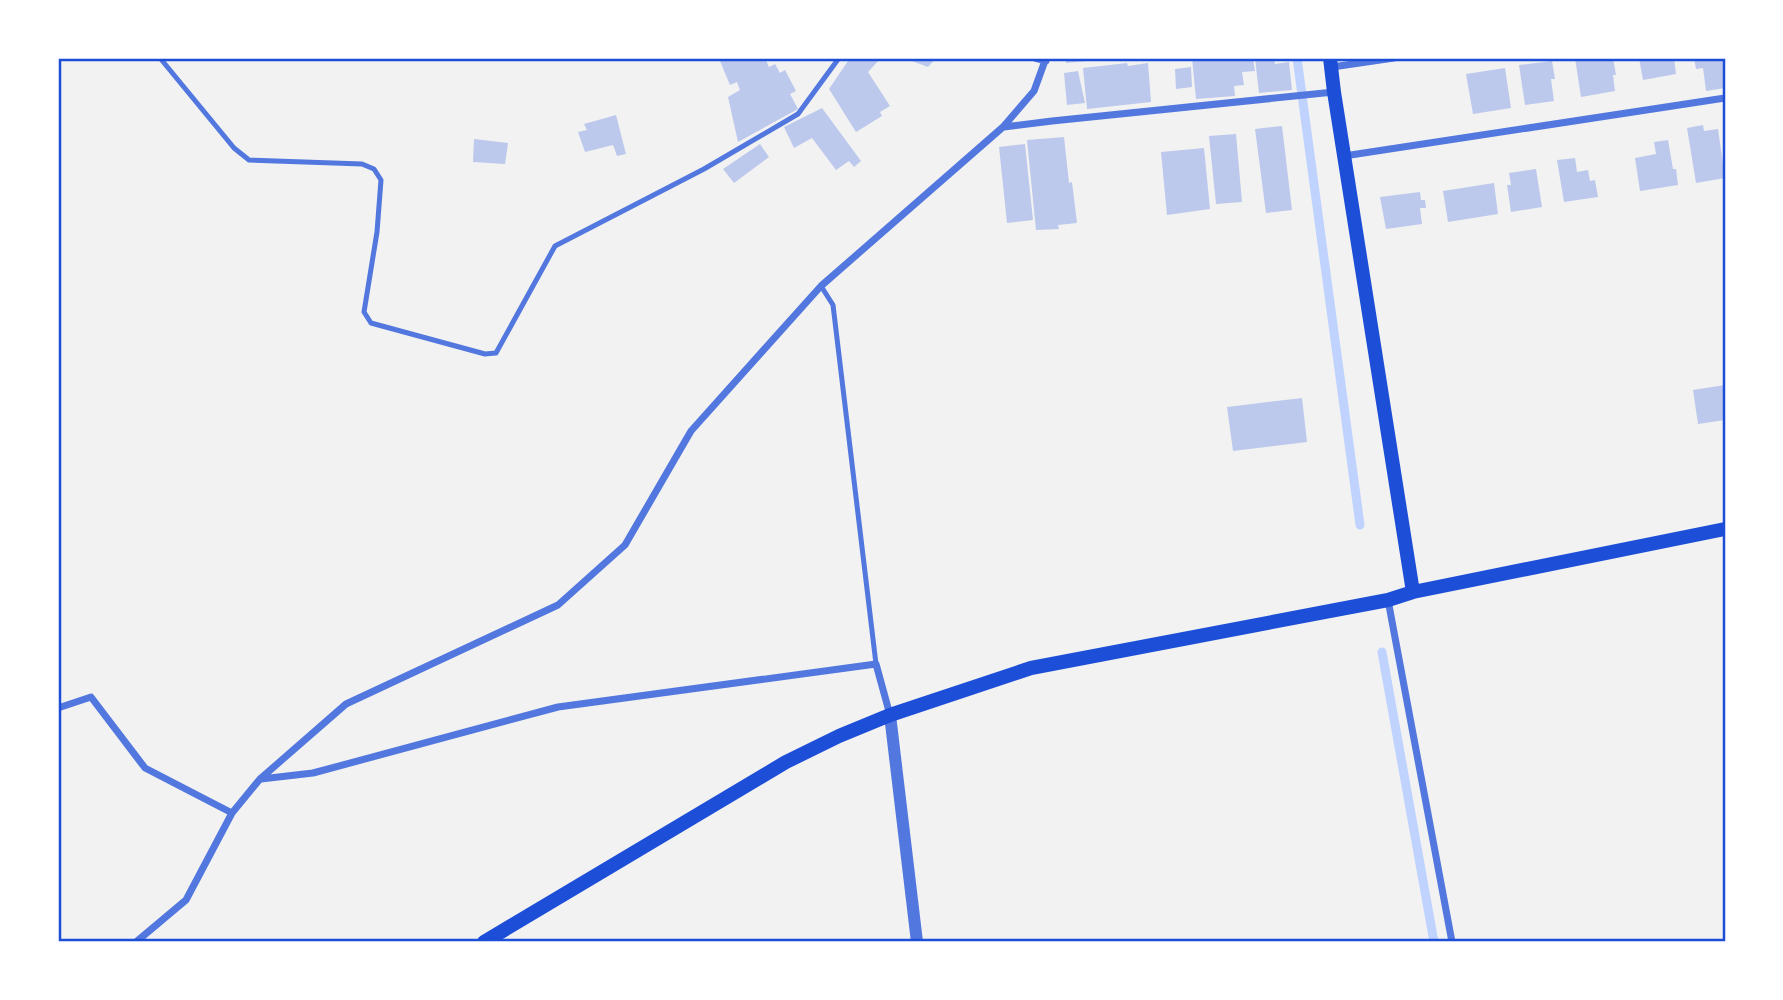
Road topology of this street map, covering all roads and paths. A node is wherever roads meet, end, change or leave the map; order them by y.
1 (159, 58) edge
2 (839, 58) edge
3 (1035, 58) edge
4 (1394, 58) edge
5 (1046, 59) edge
6 (1331, 62) edge
7 (1334, 92) junction
8 (1725, 98) edge
9 (1003, 127) junction
10 (1344, 156) junction
11 (821, 286) junction
12 (1725, 529) edge
13 (1413, 592) junction
14 (1388, 600) junction
15 (876, 664) junction
16 (58, 708) edge
17 (890, 715) junction
18 (260, 779) junction
19 (232, 813) junction
20 (136, 942) edge
21 (484, 942) edge
22 (917, 942) edge
23 (1452, 942) edge

1 - 2 lane
3 - 5 street
4 - 6 street
5 - 9 street
6 - 7 main road
7 - 9 street
7 - 10 main road
8 - 10 street
9 - 11 street
10 - 13 main road
11 - 15 lane
11 - 18 street
12 - 13 main road
13 - 14 main road
14 - 17 main road
14 - 23 street
15 - 17 street
15 - 18 street
16 - 19 street
17 - 21 main road
17 - 22 street
18 - 19 street
19 - 20 street

